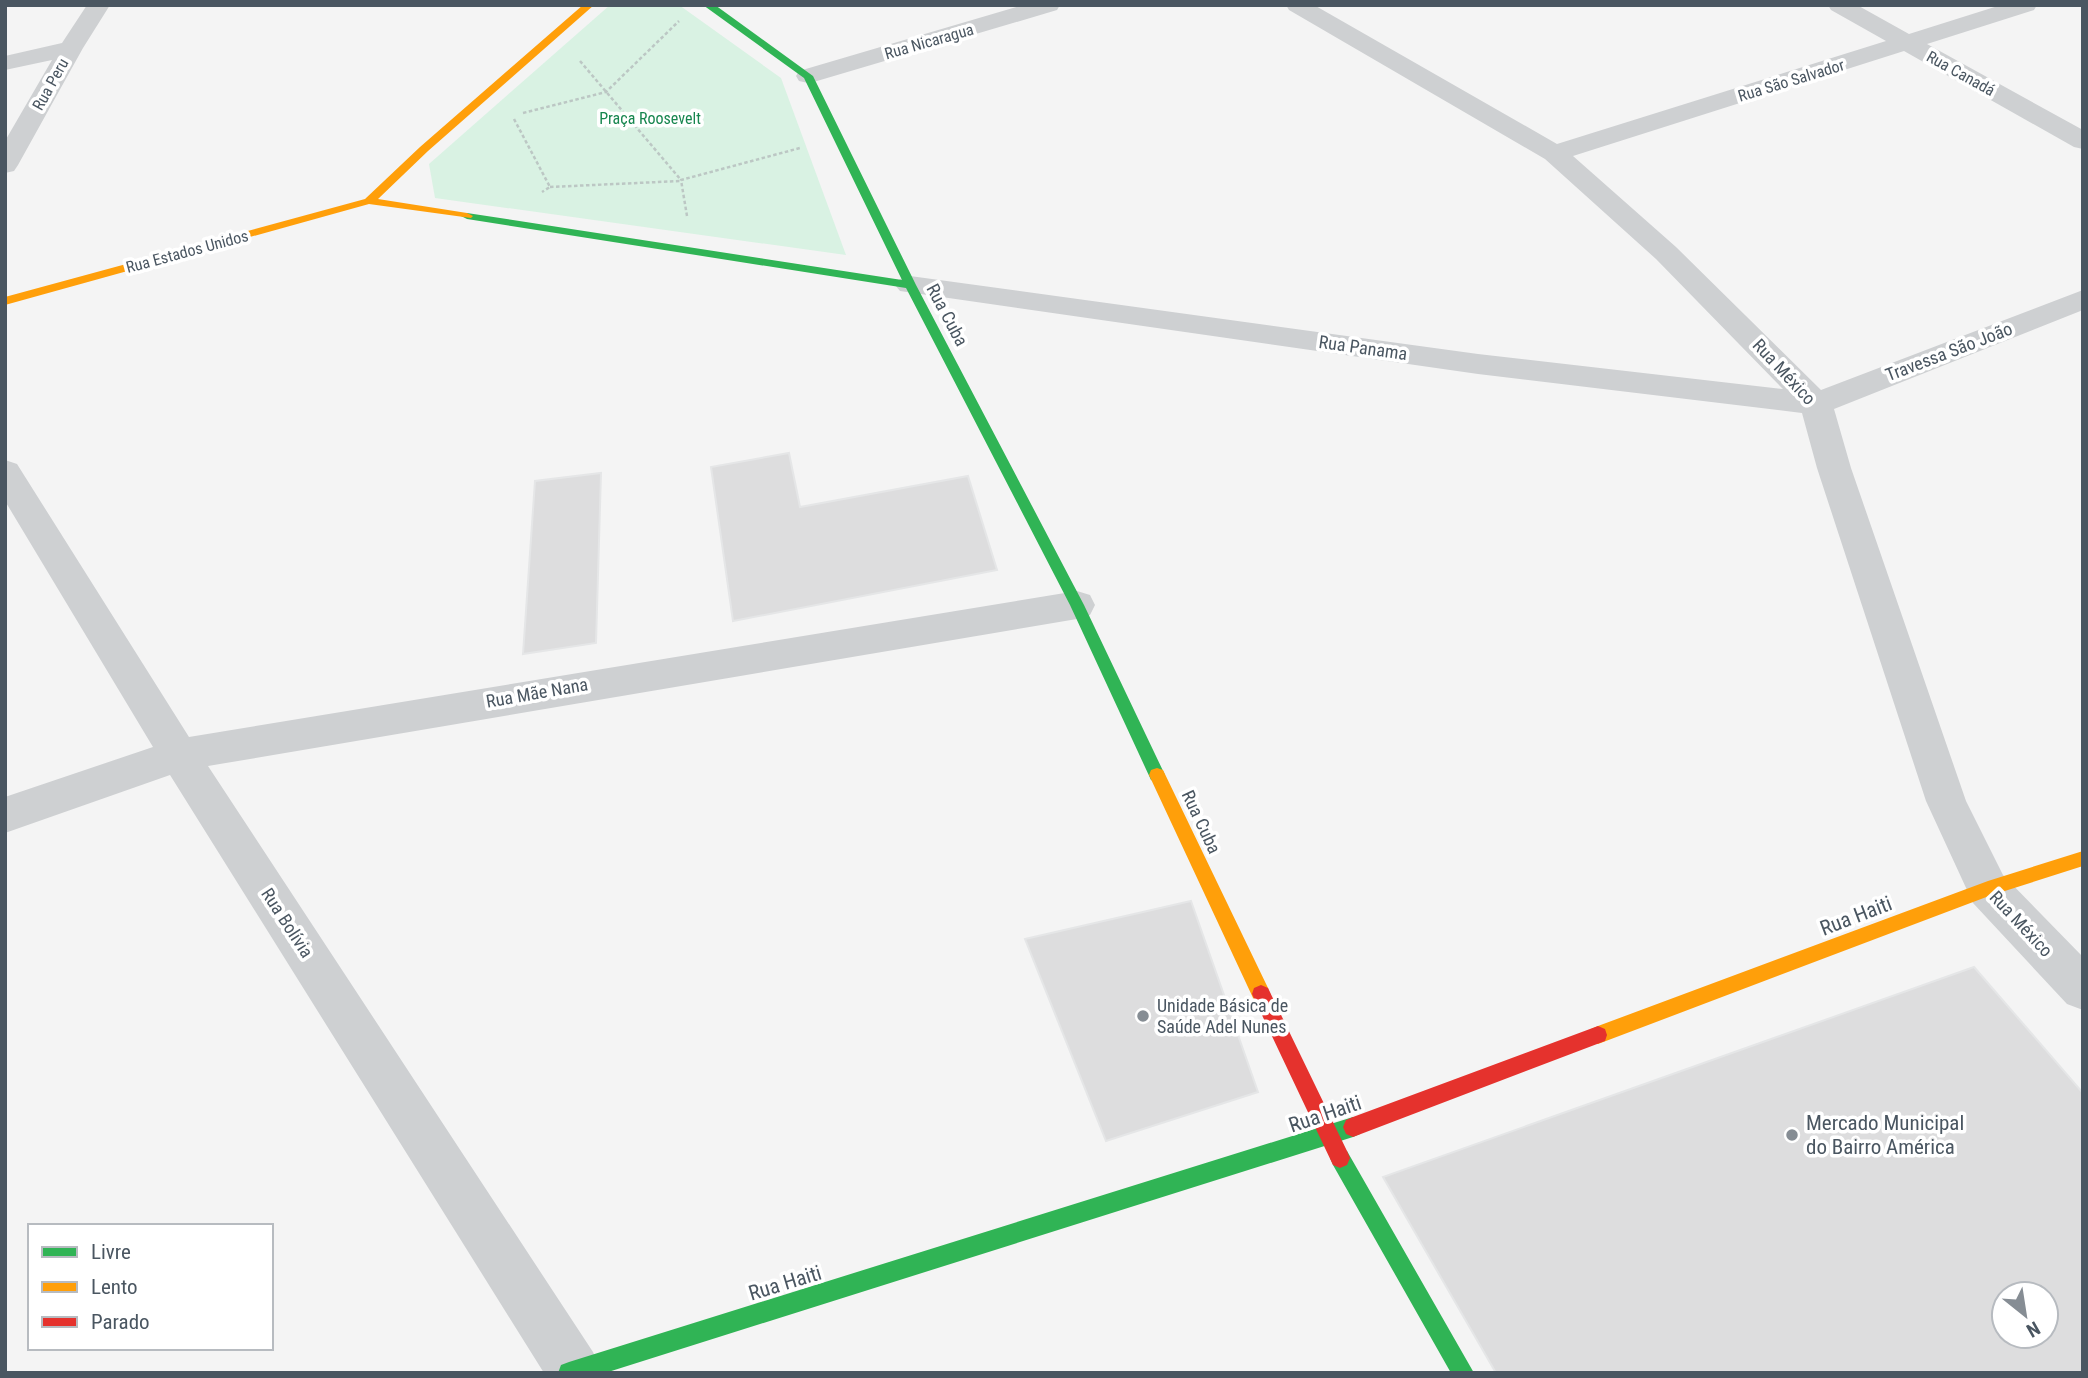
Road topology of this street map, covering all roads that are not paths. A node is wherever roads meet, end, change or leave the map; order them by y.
1 (99, 5) edge
2 (589, 5) edge
3 (708, 5) edge
4 (1049, 5) edge
5 (1297, 5) edge
6 (1839, 5) edge
7 (2026, 5) edge
8 (1909, 43) junction
9 (71, 48) junction
10 (5, 63) edge
11 (808, 76) junction
12 (2083, 141) edge
13 (1555, 153) junction
14 (5, 164) edge
15 (369, 201) junction
16 (910, 285) junction
17 (2083, 299) edge
18 (5, 301) edge
19 (1816, 404) junction
20 (5, 472) edge
21 (1077, 605) junction
22 (179, 755) junction
23 (5, 815) edge
24 (2083, 858) edge
25 (1988, 889) junction
26 (2083, 989) edge
27 (1328, 1136) junction
28 (572, 1372) edge
29 (1463, 1373) edge

1 - 9 street, Rua Peru
2 - 15 street
3 - 11 street
4 - 11 street, Rua Nicaragua
5 - 13 street, Rua México
6 - 8 street, Rua Canadá
7 - 8 street, Rua São Salvador
8 - 12 street, Rua Canadá
8 - 13 street, Rua São Salvador
9 - 10 street
9 - 14 street, Rua Peru
11 - 16 street, Rua Cuba
13 - 19 street, Rua México
15 - 16 street
15 - 18 street, Rua Estados Unidos
16 - 19 street, Rua Panama
16 - 21 street, Rua Cuba
17 - 19 street, Travessa São João
19 - 25 street, Rua México
20 - 22 street, Rua Bolívia
21 - 22 street, Rua Mãe Nana
21 - 27 street, Rua Cuba
22 - 23 street, Rua Mãe Nana
22 - 28 street, Rua Bolívia
24 - 25 street, Rua Haiti
25 - 26 street, Rua México
25 - 27 street, Rua Haiti
27 - 28 street, Rua Haiti
27 - 29 street, Rua Cuba

